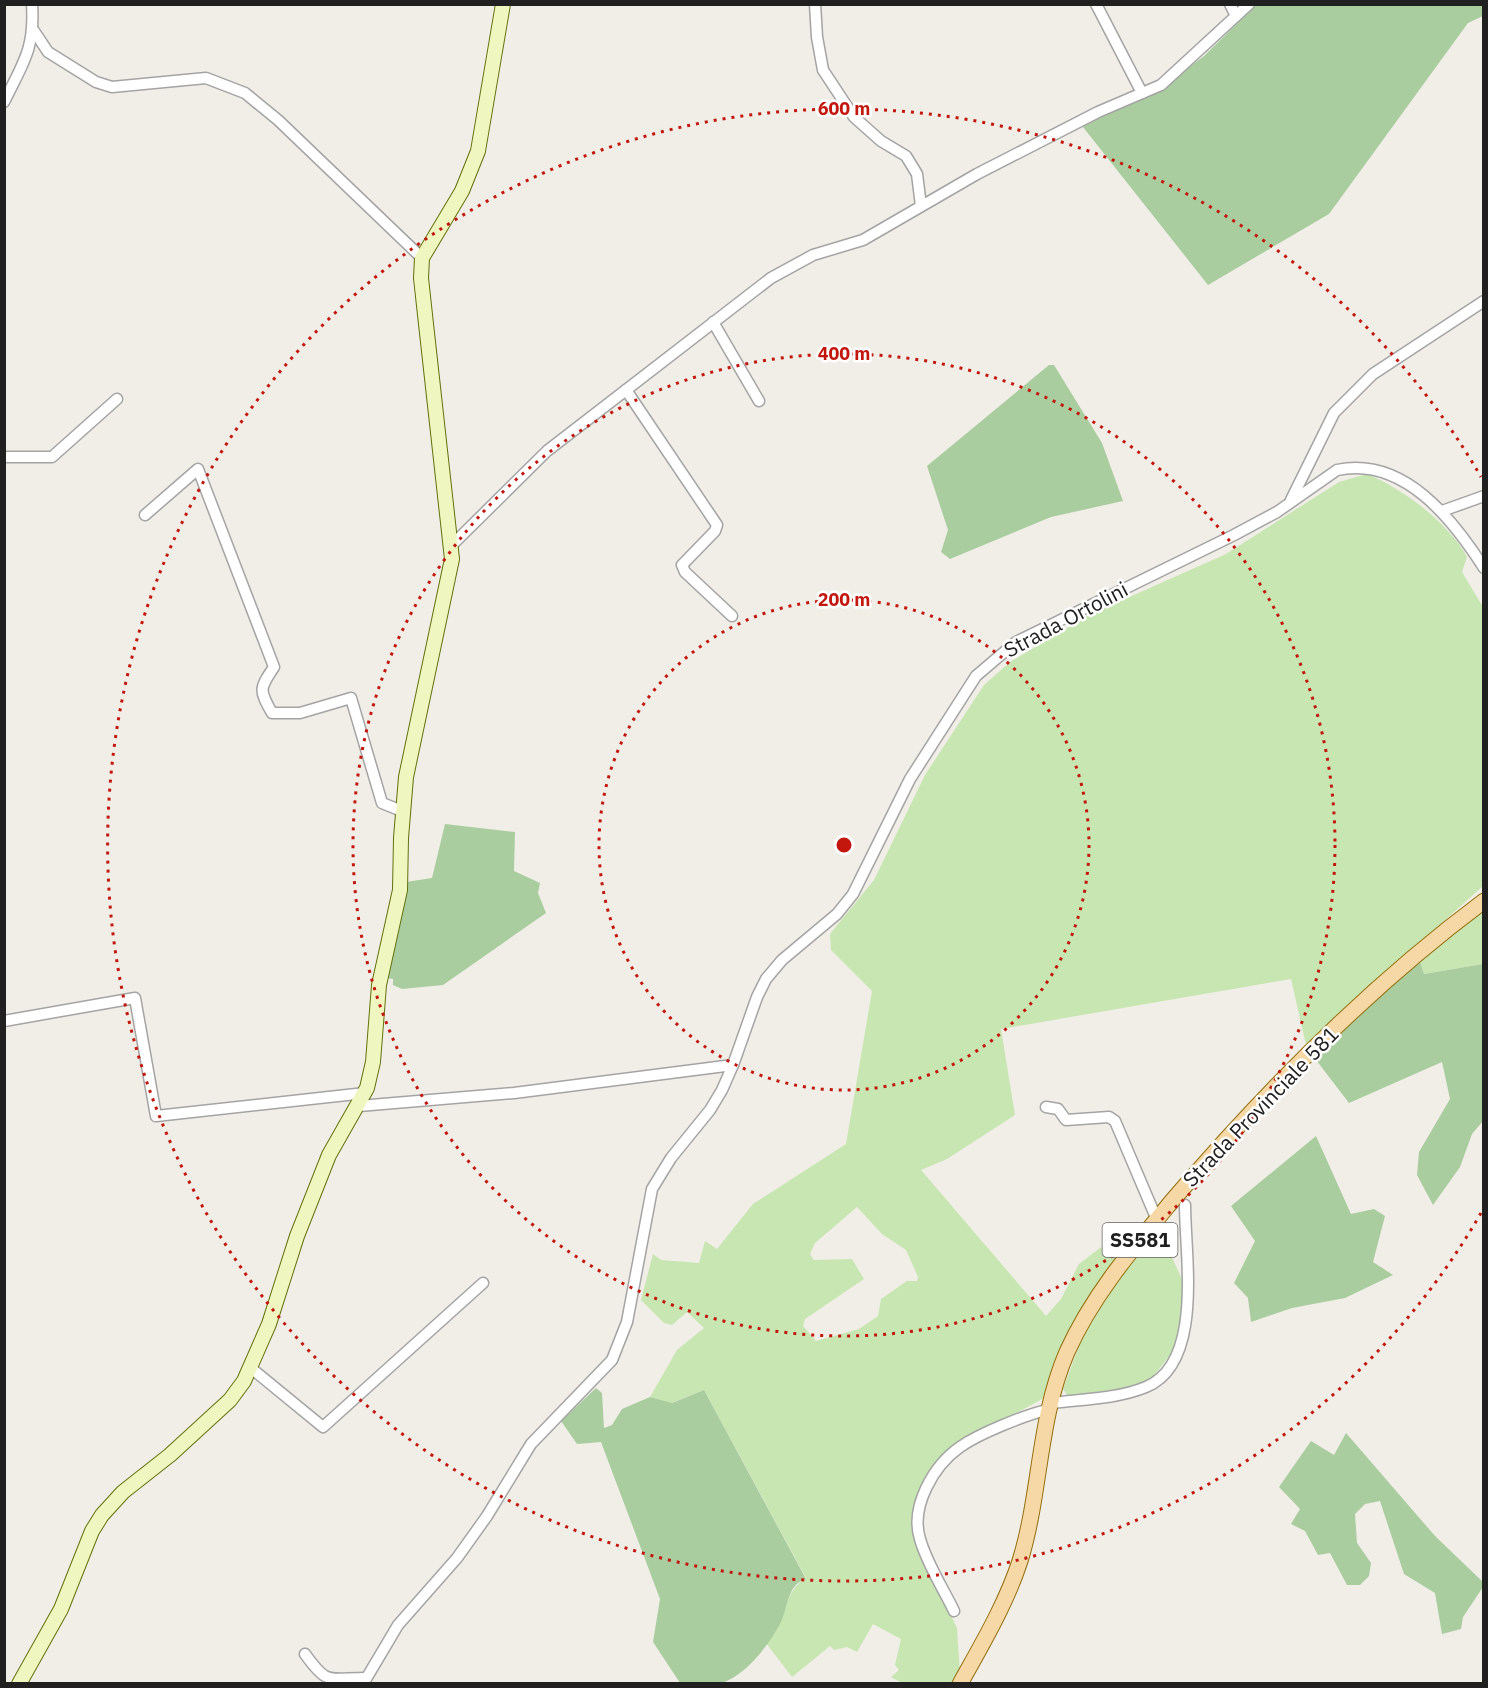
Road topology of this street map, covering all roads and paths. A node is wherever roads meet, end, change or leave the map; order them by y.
1 (32, 4) edge
2 (503, 4) edge
3 (815, 4) edge
4 (1096, 4) edge
5 (1230, 4) edge
6 (1249, 4) edge
7 (1236, 16) junction
8 (34, 31) junction
9 (1142, 93) junction
10 (4, 102) edge
11 (921, 206) junction
12 (422, 258) junction
13 (1484, 302) edge
14 (713, 322) junction
15 (626, 390) junction
16 (117, 399) dead end
17 (759, 401) dead end
18 (4, 457) edge
19 (1484, 496) edge
20 (1289, 502) junction
21 (1442, 511) junction
22 (145, 515) dead end
23 (452, 545) junction
24 (1484, 568) edge
25 (732, 616) dead end
26 (402, 811) junction
27 (1484, 901) edge
28 (4, 1021) edge
29 (733, 1065) junction
30 (362, 1099) junction
31 (1046, 1107) dead end
32 (1185, 1205) dead end
33 (1157, 1220) junction
34 (483, 1283) dead end
35 (250, 1368) junction
36 (1050, 1406) junction
37 (954, 1611) dead end
38 (305, 1654) dead end
39 (364, 1681) edge
40 (19, 1683) edge
41 (960, 1683) edge

1 - 8 street
2 - 12 main road
3 - 11 street
4 - 9 street
5 - 7 street
6 - 7 street
7 - 9 street
8 - 10 street
8 - 12 street
9 - 11 street
11 - 14 street
12 - 23 main road
13 - 20 street
14 - 15 street
14 - 17 street
15 - 23 street
15 - 25 street
16 - 18 street
19 - 21 street
20 - 21 street, Strada Ortolini
20 - 29 street, Strada Ortolini
21 - 24 street, Strada Ortolini
22 - 26 street
23 - 26 main road
26 - 30 main road
27 - 33 main road, Strada Provinciale 581 / SS581
28 - 30 street
29 - 30 street
29 - 39 street, Strada Ortolini
30 - 35 main road
31 - 33 street
32 - 36 street
33 - 36 main road, Strada Provinciale 581 / SS581
34 - 35 street
35 - 40 main road
36 - 37 street
36 - 41 main road, Strada Provinciale 581 / SS581
38 - 39 street

